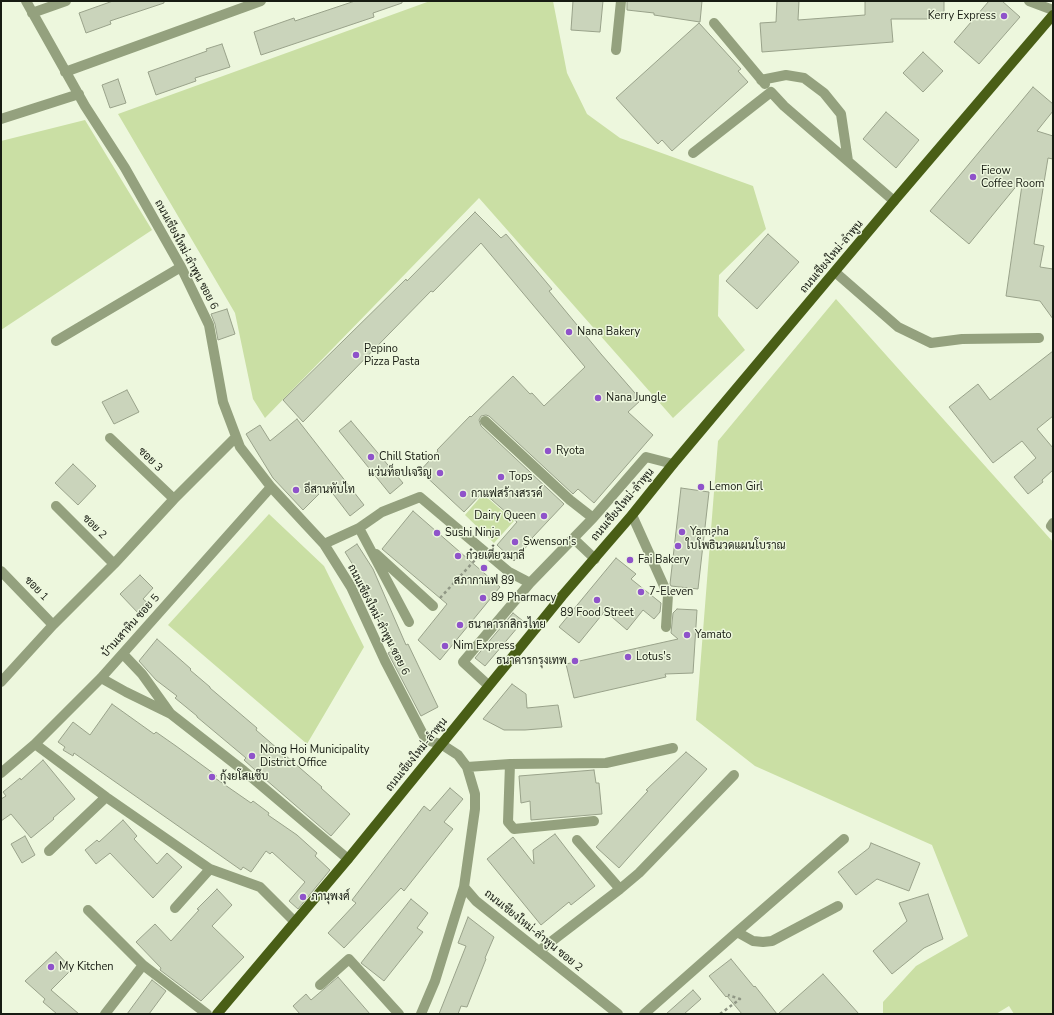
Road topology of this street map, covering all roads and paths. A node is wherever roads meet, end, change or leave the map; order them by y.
1 (26, 1) edge
2 (66, 1) edge
3 (261, 1) edge
4 (621, 1) edge
5 (1029, 1) edge
6 (1053, 10) edge
7 (32, 13) junction
8 (1053, 15) edge
9 (714, 23) dead end
10 (616, 50) dead end
11 (65, 72) junction
12 (762, 80) junction
13 (771, 92) junction
14 (79, 94) junction
15 (1, 119) edge
16 (693, 153) dead end
17 (848, 161) junction
18 (894, 201) junction
19 (181, 267) junction
20 (835, 272) junction
21 (1039, 338) dead end
22 (56, 341) dead end
23 (485, 421) dead end
24 (236, 437) junction
25 (110, 438) dead end
26 (673, 464) junction
27 (271, 487) junction
28 (174, 499) junction
29 (56, 506) dead end
30 (632, 515) junction
31 (593, 518) junction
32 (1053, 524) edge
33 (359, 528) junction
34 (1053, 528) edge
35 (574, 539) junction
36 (324, 544) junction
37 (370, 549) junction
38 (484, 550) junction
39 (595, 559) junction
40 (114, 564) junction
41 (1, 571) edge
42 (530, 583) junction
43 (433, 606) joint
44 (409, 622) dead end
45 (53, 625) junction
46 (666, 627) dead end
47 (123, 654) junction
48 (101, 678) junction
49 (1, 682) edge
50 (488, 685) junction
51 (170, 714) junction
52 (34, 744) junction
53 (441, 744) junction
54 (673, 748) dead end
55 (510, 764) junction
56 (467, 766) junction
57 (1, 773) edge
58 (734, 775) dead end
59 (106, 797) junction
60 (594, 821) dead end
61 (844, 839) dead end
62 (577, 840) dead end
63 (49, 852) dead end
64 (348, 859) junction
65 (210, 869) junction
66 (464, 887) junction
67 (620, 889) junction
68 (838, 906) dead end
69 (175, 908) dead end
70 (88, 910) dead end
71 (295, 922) junction
72 (737, 932) junction
73 (539, 951) junction
74 (143, 965) junction
75 (320, 984) dead end
76 (728, 995) dead end
77 (606, 1005) junction
78 (105, 1014) edge
79 (206, 1014) edge
80 (217, 1014) edge
81 (399, 1014) edge
82 (421, 1014) edge
83 (601, 1014) edge
84 (618, 1014) edge
85 (644, 1014) edge
86 (720, 1014) edge

1 - 7 street, ถนนเชียงใหม่-ลำพูน ซอย 6
2 - 7 street
3 - 11 street
4 - 10 street
5 - 6 street
7 - 11 street, ถนนเชียงใหม่-ลำพูน ซอย 6
8 - 18 main road, ถนนเชียงใหม่-ลำพูน
9 - 12 street
11 - 14 street, ถนนเชียงใหม่-ลำพูน ซอย 6
12 - 13 street
12 - 17 street
13 - 16 street
13 - 17 street
14 - 15 street
14 - 19 street, ถนนเชียงใหม่-ลำพูน ซอย 6
17 - 18 street
18 - 20 main road, ถนนเชียงใหม่-ลำพูน
19 - 22 street
19 - 24 street, ถนนเชียงใหม่-ลำพูน ซอย 6
20 - 21 street
20 - 26 main road, ถนนเชียงใหม่-ลำพูน
23 - 31 street
24 - 27 street, ถนนเชียงใหม่-ลำพูน ซอย 6
24 - 28 street
25 - 28 street, ซอย 3
26 - 30 main road, ถนนเชียงใหม่-ลำพูน
26 - 31 street
27 - 36 street, ถนนเชียงใหม่-ลำพูน ซอย 6
27 - 47 street, บ้านเสาหิน ซอย 5
28 - 40 street
29 - 40 street, ซอย 2
30 - 39 main road, ถนนเชียงใหม่-ลำพูน
30 - 46 street
31 - 35 street
32 - 34 street
33 - 36 street
33 - 37 street
33 - 38 street
35 - 39 street
35 - 42 street
36 - 53 street, ถนนเชียงใหม่-ลำพูน ซอย 6
37 - 43 street
37 - 44 street
38 - 42 street
38 - 43 path
39 - 50 main road, ถนนเชียงใหม่-ลำพูน
40 - 45 street
41 - 45 street, ซอย 1
42 - 50 street
45 - 49 street
47 - 48 street, บ้านเสาหิน ซอย 5
47 - 51 street
48 - 51 street
48 - 52 street, บ้านเสาหิน ซอย 5
50 - 53 main road, ถนนเชียงใหม่-ลำพูน
51 - 64 street
52 - 57 street, บ้านเสาหิน ซอย 5
52 - 59 street
53 - 56 street
53 - 64 main road, ถนนเชียงใหม่-ลำพูน
54 - 55 street
55 - 56 street
55 - 60 street
56 - 66 street
58 - 67 street
59 - 63 street
59 - 65 street
61 - 72 street
62 - 67 street
64 - 71 main road, ถนนเชียงใหม่-ลำพูน
65 - 69 street
65 - 71 street
66 - 73 street, ถนนเชียงใหม่-ลำพูน ซอย 2
66 - 82 street
67 - 73 street
68 - 72 street
70 - 74 street
71 - 80 main road, ถนนเชียงใหม่-ลำพูน
72 - 85 street
73 - 77 street, ถนนเชียงใหม่-ลำพูน ซอย 2
74 - 78 street
74 - 79 street
75 - 81 street
76 - 86 path
77 - 83 street
77 - 84 street, ถนนเชียงใหม่-ลำพูน ซอย 2

